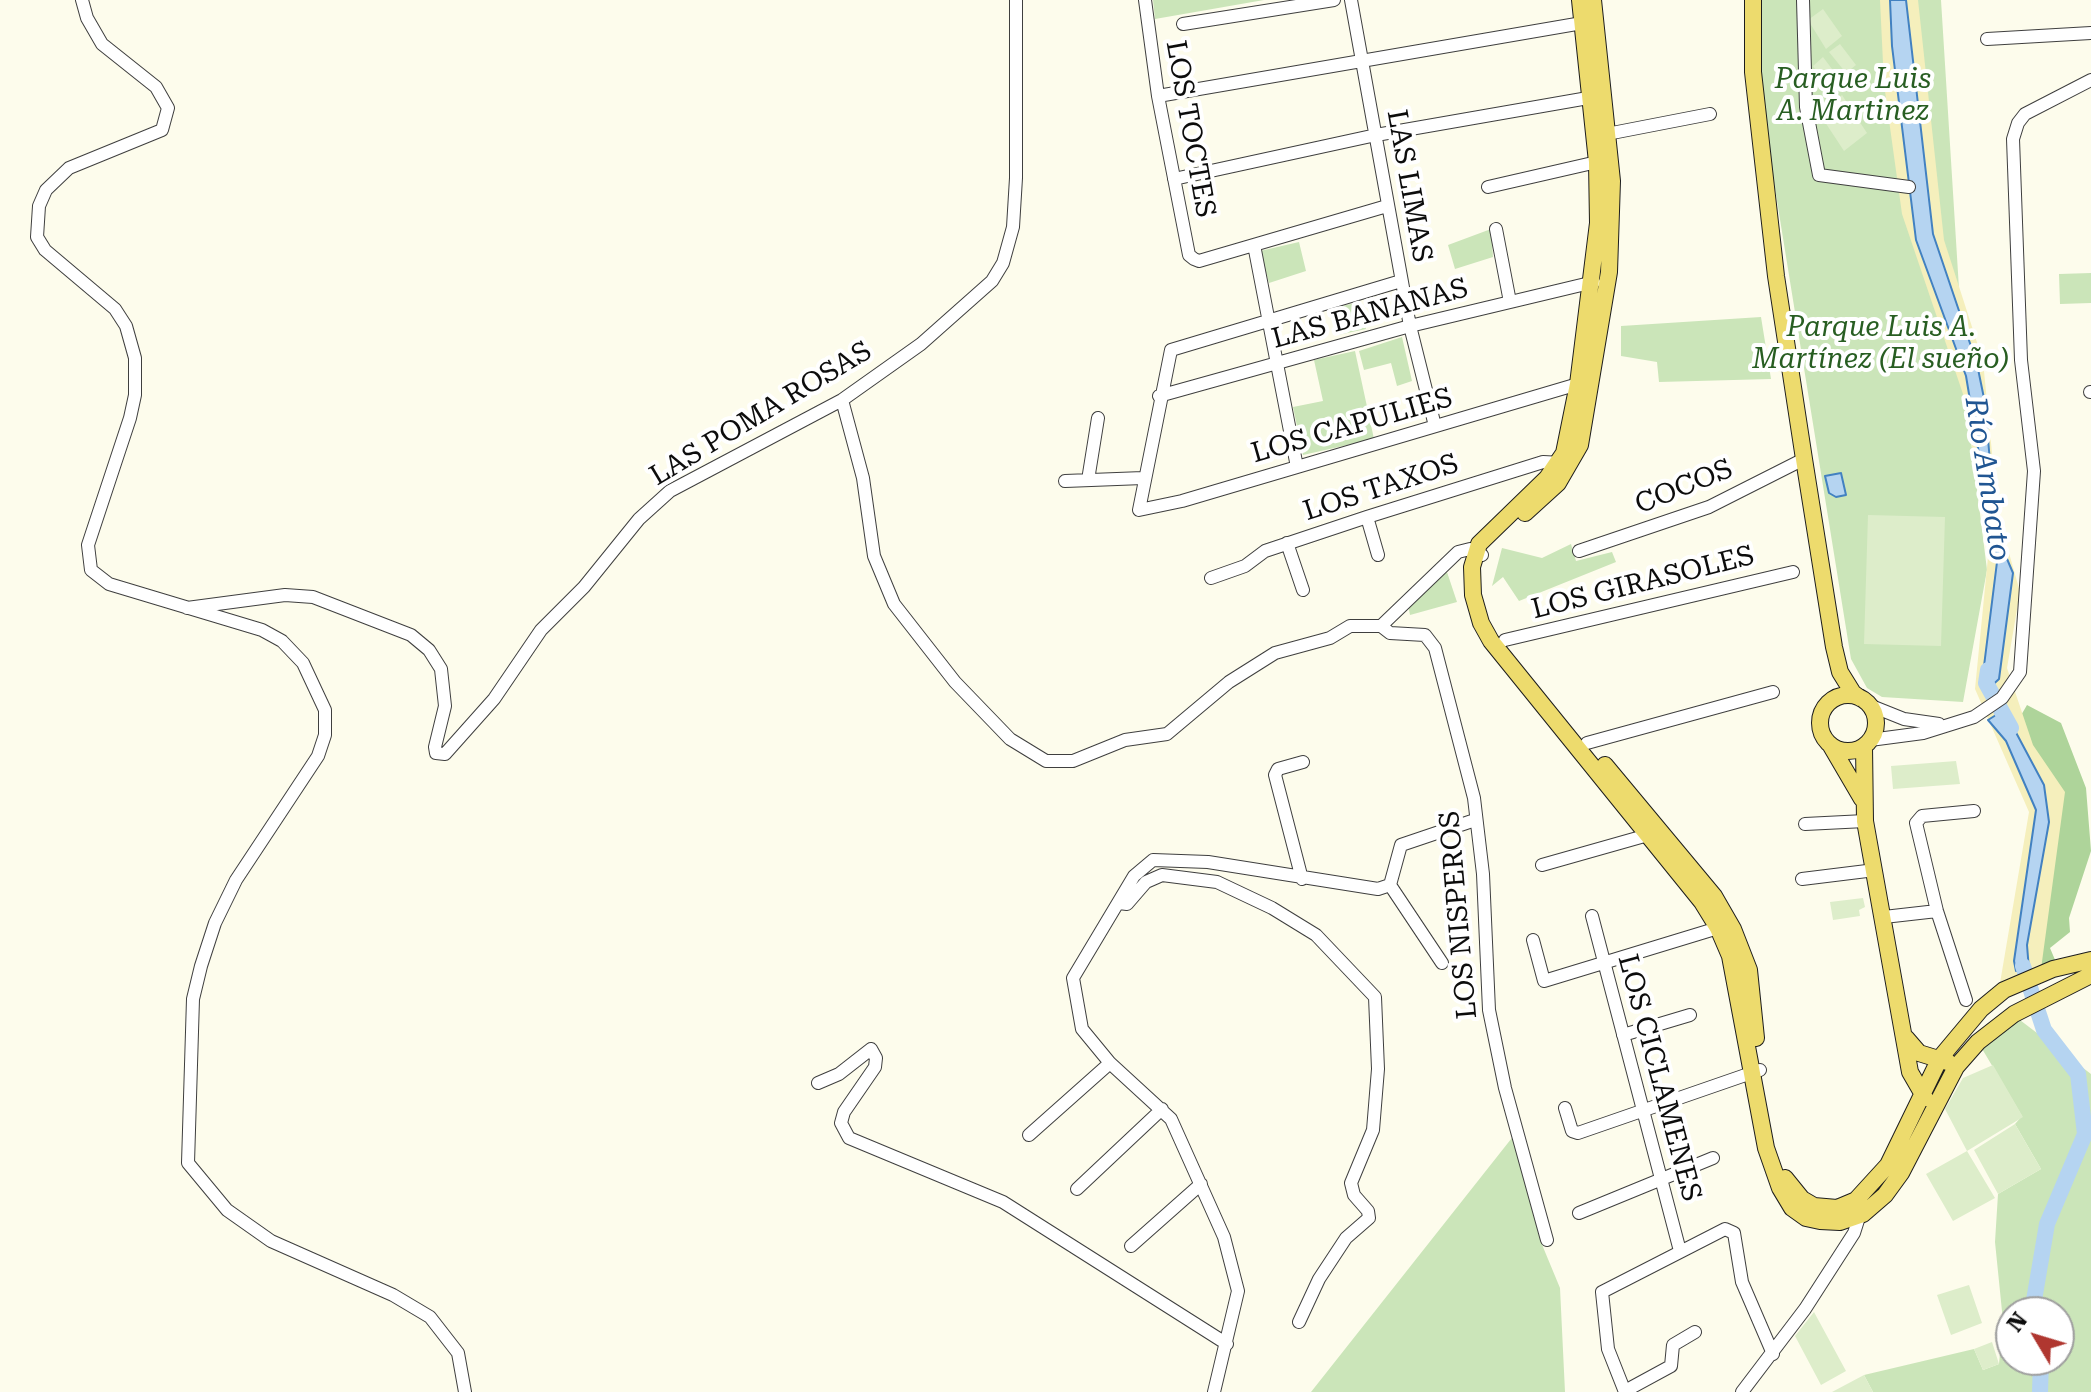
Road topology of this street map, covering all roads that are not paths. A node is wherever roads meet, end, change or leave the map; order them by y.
1 (82, 0) edge
2 (1016, 0) edge
3 (1145, 0) edge
4 (1334, 0) edge
5 (1351, 0) edge
6 (1580, 0) edge
7 (1593, 0) edge
8 (1753, 0) edge
9 (1803, 0) edge
10 (1588, 22) junction
11 (1183, 24) dead end
12 (2091, 33) edge
13 (1987, 39) dead end
14 (1362, 63) junction
15 (2091, 80) edge
16 (1158, 96) junction
17 (1588, 98) junction
18 (1710, 114) dead end
19 (1607, 134) junction
20 (1376, 135) junction
21 (1597, 162) junction
22 (1174, 179) junction
23 (1488, 187) dead end
24 (1909, 187) dead end
25 (1387, 206) junction
26 (1496, 229) dead end
27 (1254, 245) junction
28 (1401, 281) junction
29 (1594, 282) junction
30 (1510, 302) junction
31 (1271, 320) junction
32 (1410, 326) junction
33 (1275, 364) junction
34 (1578, 384) junction
35 (1159, 396) junction
36 (842, 400) junction
37 (1098, 418) dead end
38 (1435, 426) junction
39 (1804, 459) junction
40 (1564, 464) junction
41 (1297, 467) junction
42 (1143, 478) junction
43 (1088, 480) junction
44 (1065, 481) dead end
45 (1367, 517) junction
46 (1287, 543) junction
47 (1579, 551) dead end
48 (1480, 553) junction
49 (1378, 555) dead end
50 (1793, 572) dead end
51 (1211, 578) dead end
52 (1303, 590) dead end
53 (1477, 595) junction
54 (183, 608) junction
55 (1381, 626) junction
56 (1505, 640) junction
57 (1834, 647) junction
58 (1773, 692) dead end
59 (1865, 701) junction
60 (1826, 705) junction
61 (1950, 725) junction
62 (1579, 740) junction
63 (1867, 743) junction
64 (1831, 746) junction
65 (1303, 762) dead end
66 (1863, 801) junction
67 (1974, 811) dead end
68 (1475, 820) junction
69 (1865, 821) junction
70 (1805, 824) dead end
71 (1648, 835) junction
72 (1542, 865) dead end
73 (1875, 870) junction
74 (1302, 879) junction
75 (1802, 879) dead end
76 (1390, 885) junction
77 (1119, 903) junction
78 (1937, 911) junction
79 (1592, 916) dead end
80 (1884, 917) junction
81 (1718, 928) junction
82 (1533, 940) dead end
83 (2091, 960) edge
84 (1442, 963) dead end
85 (1604, 965) junction
86 (2091, 975) edge
87 (1966, 1000) dead end
88 (1690, 1015) dead end
89 (1623, 1035) junction
90 (1906, 1038) junction
91 (1940, 1058) junction
92 (1110, 1063) junction
93 (1956, 1067) junction
94 (1757, 1070) junction
95 (818, 1083) dead end
96 (1920, 1095) junction
97 (1937, 1106) junction
98 (1565, 1108) dead end
99 (1162, 1109) junction
100 (1645, 1110) junction
101 (1029, 1135) dead end
102 (1713, 1158) dead end
103 (1894, 1169) junction
104 (1661, 1179) junction
105 (1201, 1184) junction
106 (1077, 1189) dead end
107 (1860, 1207) junction
108 (1579, 1213) dead end
109 (1547, 1240) dead end
110 (1131, 1246) dead end
111 (1680, 1251) junction
112 (1299, 1322) dead end
113 (1695, 1332) dead end
114 (1227, 1344) junction
115 (1773, 1354) junction
116 (465, 1392) edge
117 (1214, 1392) edge
118 (1625, 1392) edge
119 (1742, 1392) edge

1 - 54 street
2 - 36 street, LAS POMA ROSAS
3 - 16 street, LOS TOCTES
4 - 11 street
5 - 14 street, LAS LIMAS
6 - 10 main road
7 - 10 main road
8 - 39 main road
9 - 24 street
10 - 14 street
10 - 17 main road
10 - 19 main road
12 - 13 street
14 - 16 street
14 - 20 street, LAS LIMAS
15 - 61 street
16 - 22 street, LOS TOCTES
17 - 20 street
17 - 21 main road
18 - 19 street
19 - 40 main road
20 - 22 street
20 - 25 street, LAS LIMAS
21 - 23 street
21 - 29 main road
22 - 27 street, LOS TOCTES
25 - 27 street
25 - 28 street, LAS LIMAS
26 - 30 street
27 - 31 street
28 - 31 street
28 - 32 street, LAS LIMAS
29 - 30 street, LAS BANANAS
29 - 34 main road
30 - 32 street, LAS BANANAS
31 - 33 street
31 - 35 street
32 - 33 street, LAS BANANAS
32 - 38 street, LAS LIMAS
33 - 35 street, LAS BANANAS
33 - 41 street
34 - 38 street, LOS CAPULIES
34 - 40 main road
35 - 42 street
36 - 54 street, LAS POMA ROSAS
36 - 55 street
37 - 43 street
38 - 41 street, LOS CAPULIES
39 - 47 street, COCOS
39 - 57 main road
40 - 45 street, LOS TAXOS
40 - 48 main road
41 - 42 street, LOS CAPULIES
42 - 43 street
43 - 44 street
45 - 46 street, LOS TAXOS
45 - 49 street
46 - 51 street, LOS TAXOS
46 - 52 street
48 - 53 main road
48 - 55 street
50 - 56 street, LOS GIRASOLES
53 - 56 main road
53 - 62 main road
54 - 116 street
55 - 68 street, LOS NISPEROS
56 - 62 main road
57 - 59 main road
57 - 60 main road
58 - 62 street
59 - 60 main road
59 - 61 street
59 - 63 main road
60 - 64 main road
61 - 63 street
62 - 71 main road
62 - 94 main road
63 - 64 main road
63 - 66 main road
64 - 66 main road
65 - 74 street
66 - 69 main road
67 - 78 street
68 - 76 street
68 - 109 street, LOS NISPEROS
69 - 70 street
69 - 73 main road
71 - 72 street
71 - 81 main road
73 - 75 street
73 - 80 main road
74 - 76 street
74 - 77 street
76 - 84 street
77 - 92 street
77 - 112 street
78 - 80 street
78 - 87 street
79 - 85 street, LOS CICLAMENES
80 - 90 main road
81 - 85 street
81 - 94 main road
82 - 85 street
83 - 91 main road
85 - 89 street, LOS CICLAMENES
86 - 93 main road
88 - 89 street
89 - 100 street, LOS CICLAMENES
90 - 91 main road
90 - 96 main road
91 - 93 main road
91 - 96 main road
92 - 99 street
92 - 101 street
93 - 97 main road
94 - 100 street
94 - 107 main road
95 - 114 street
96 - 97 main road
96 - 103 main road
97 - 103 main road
98 - 100 street
99 - 105 street
99 - 106 street
100 - 104 street, LOS CICLAMENES
102 - 104 street
103 - 107 main road
104 - 108 street
104 - 111 street, LOS CICLAMENES
105 - 110 street
105 - 114 street
107 - 115 street
111 - 115 street
111 - 118 street
113 - 118 street
114 - 117 street
115 - 119 street

